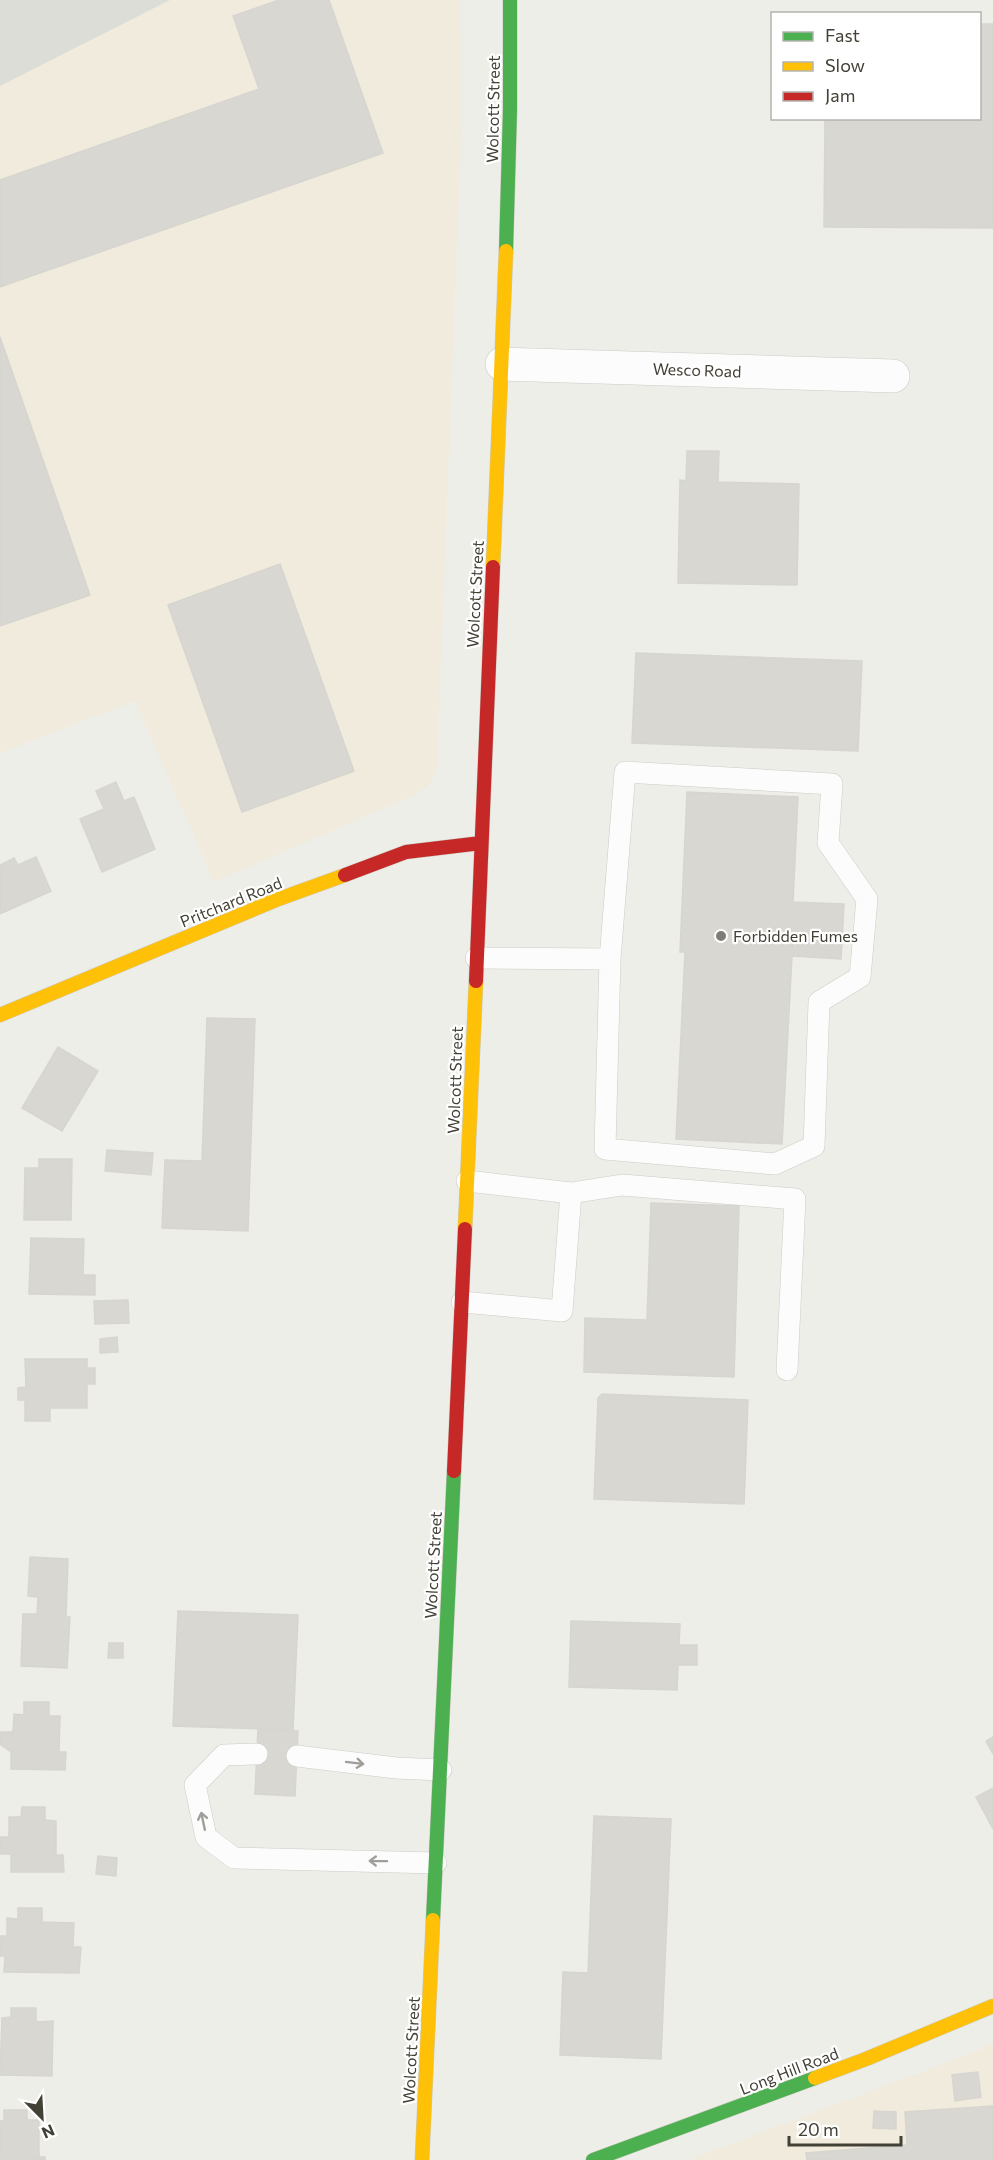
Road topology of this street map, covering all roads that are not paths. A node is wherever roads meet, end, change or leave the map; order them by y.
1 (510, 0) edge
2 (502, 364) junction
3 (892, 376) dead end
4 (481, 843) junction
5 (476, 958) junction
6 (610, 959) junction
7 (0, 1015) edge
8 (467, 1181) junction
9 (571, 1193) junction
10 (462, 1302) junction
11 (787, 1370) dead end
12 (257, 1754) dead end
13 (297, 1756) dead end
14 (441, 1770) junction
15 (436, 1863) junction
16 (993, 2006) edge
17 (422, 2160) edge
18 (594, 2160) edge

1 - 2 main road, Wolcott Street
2 - 3 street, Wesco Road
2 - 4 main road, Wolcott Street
4 - 5 main road, Wolcott Street
4 - 7 main road, Pritchard Road
5 - 6 lane
5 - 8 main road, Wolcott Street
6 - 6 lane
8 - 9 lane
8 - 10 main road, Wolcott Street
9 - 10 lane
9 - 11 lane
10 - 14 main road, Wolcott Street
15 -> 12 lane
13 -> 14 lane
14 - 15 main road, Wolcott Street
15 - 17 main road, Wolcott Street
16 - 18 main road, Long Hill Road

